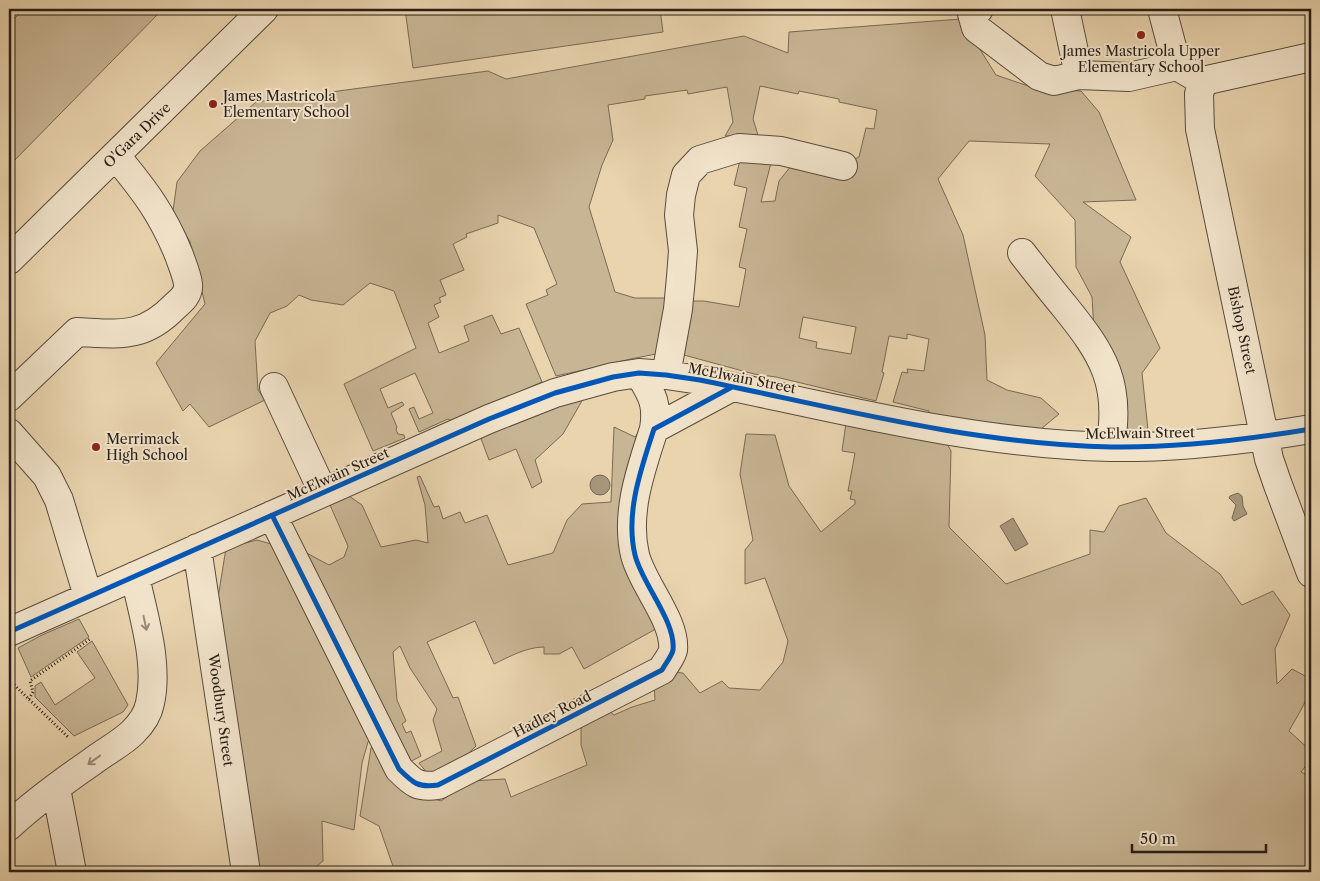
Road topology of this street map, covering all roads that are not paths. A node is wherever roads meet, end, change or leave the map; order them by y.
1 (264, 9) edge
2 (980, 9) edge
3 (1066, 9) edge
4 (1162, 9) edge
5 (1311, 58) edge
6 (1177, 66) junction
7 (1079, 75) junction
8 (1203, 81) junction
9 (116, 156) junction
10 (843, 166) dead end
11 (1022, 253) dead end
12 (9, 260) edge
13 (639, 373) junction
14 (666, 375) junction
15 (274, 387) dead end
16 (732, 387) junction
17 (9, 396) edge
18 (1311, 428) edge
19 (654, 429) junction
20 (9, 433) edge
21 (1265, 436) junction
22 (1110, 447) junction
23 (323, 492) junction
24 (272, 515) junction
25 (197, 548) junction
26 (1311, 573) edge
27 (135, 576) junction
28 (88, 596) junction
29 (9, 632) edge
30 (56, 788) junction
31 (9, 826) edge
32 (72, 872) edge
33 (246, 872) edge

1 - 9 street, O'Gara Drive
2 - 7 street
3 - 7 street
4 - 6 street
5 - 8 street
6 - 7 street
6 - 8 street
8 - 21 street, Bishop Street
9 - 12 street, O'Gara Drive
9 - 17 street
10 - 14 street
11 - 22 street
13 - 14 street, McElwain Street
13 - 19 street, Hadley Road
13 - 23 street, McElwain Street
14 - 16 street, McElwain Street
15 - 23 street
16 - 19 street
16 - 22 street, McElwain Street
18 - 21 street, McElwain Street
19 - 24 street, Hadley Road
20 - 28 street
21 - 22 street, McElwain Street
21 - 26 street, Bishop Street
23 - 24 street, McElwain Street
24 - 25 street, McElwain Street
25 - 27 street, McElwain Street
25 - 33 street, Woodbury Street
27 - 28 street, McElwain Street
27 -> 30 street
28 - 29 street
30 - 31 street
30 - 32 street

